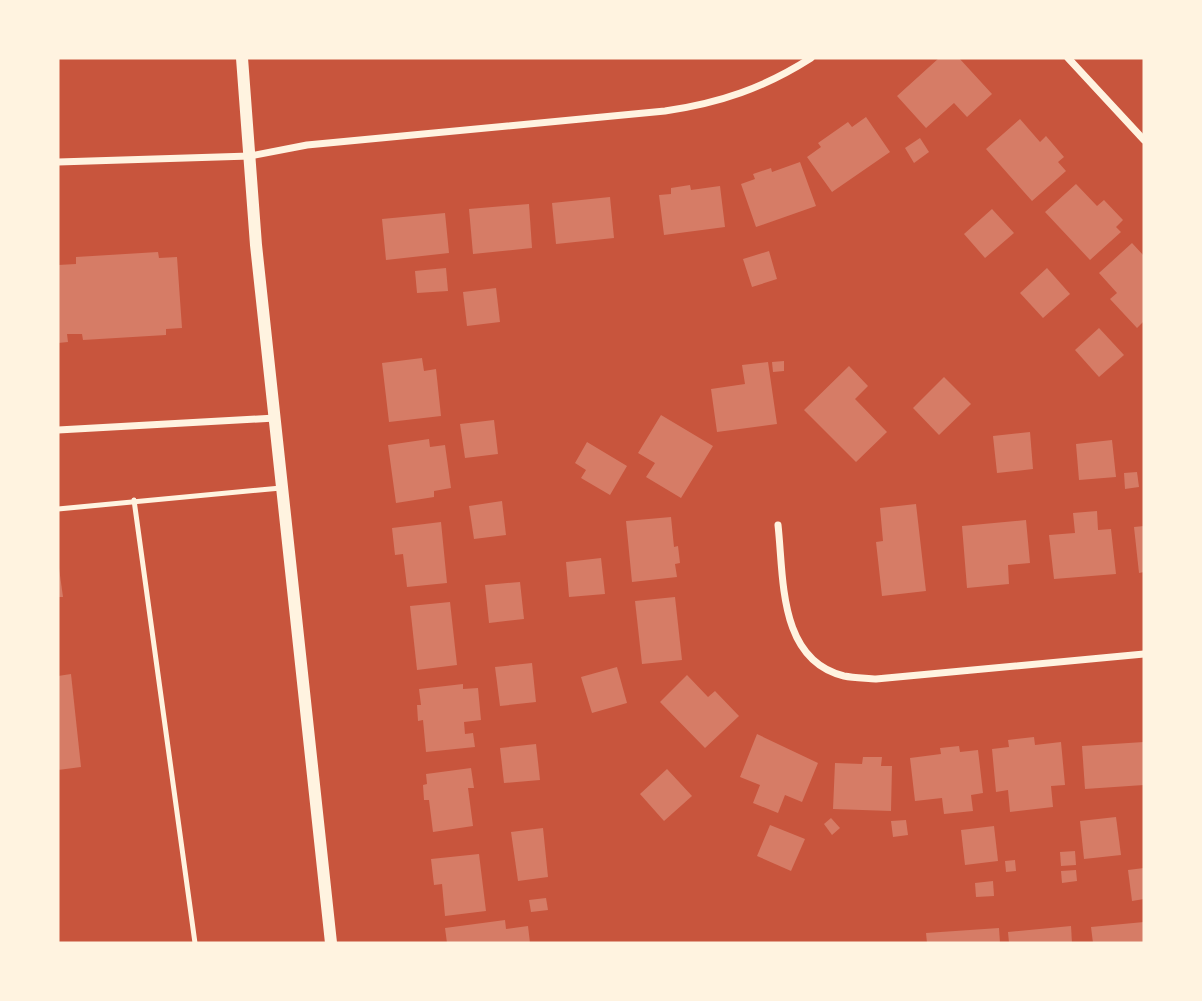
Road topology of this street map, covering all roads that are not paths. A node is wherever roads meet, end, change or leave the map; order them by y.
1 (242, 58) edge
2 (811, 58) edge
3 (1068, 58) edge
4 (1144, 140) edge
5 (250, 156) junction
6 (58, 162) edge
7 (275, 418) junction
8 (58, 430) edge
9 (281, 488) junction
10 (134, 500) junction
11 (58, 509) edge
12 (778, 525) dead end
13 (1144, 654) edge
14 (195, 943) edge
15 (331, 943) edge

1 - 5 street
2 - 5 street
3 - 4 street
5 - 6 street
5 - 7 street
7 - 8 street
7 - 9 street
9 - 10 lane
9 - 15 street
10 - 11 lane
10 - 14 lane
12 - 13 street

